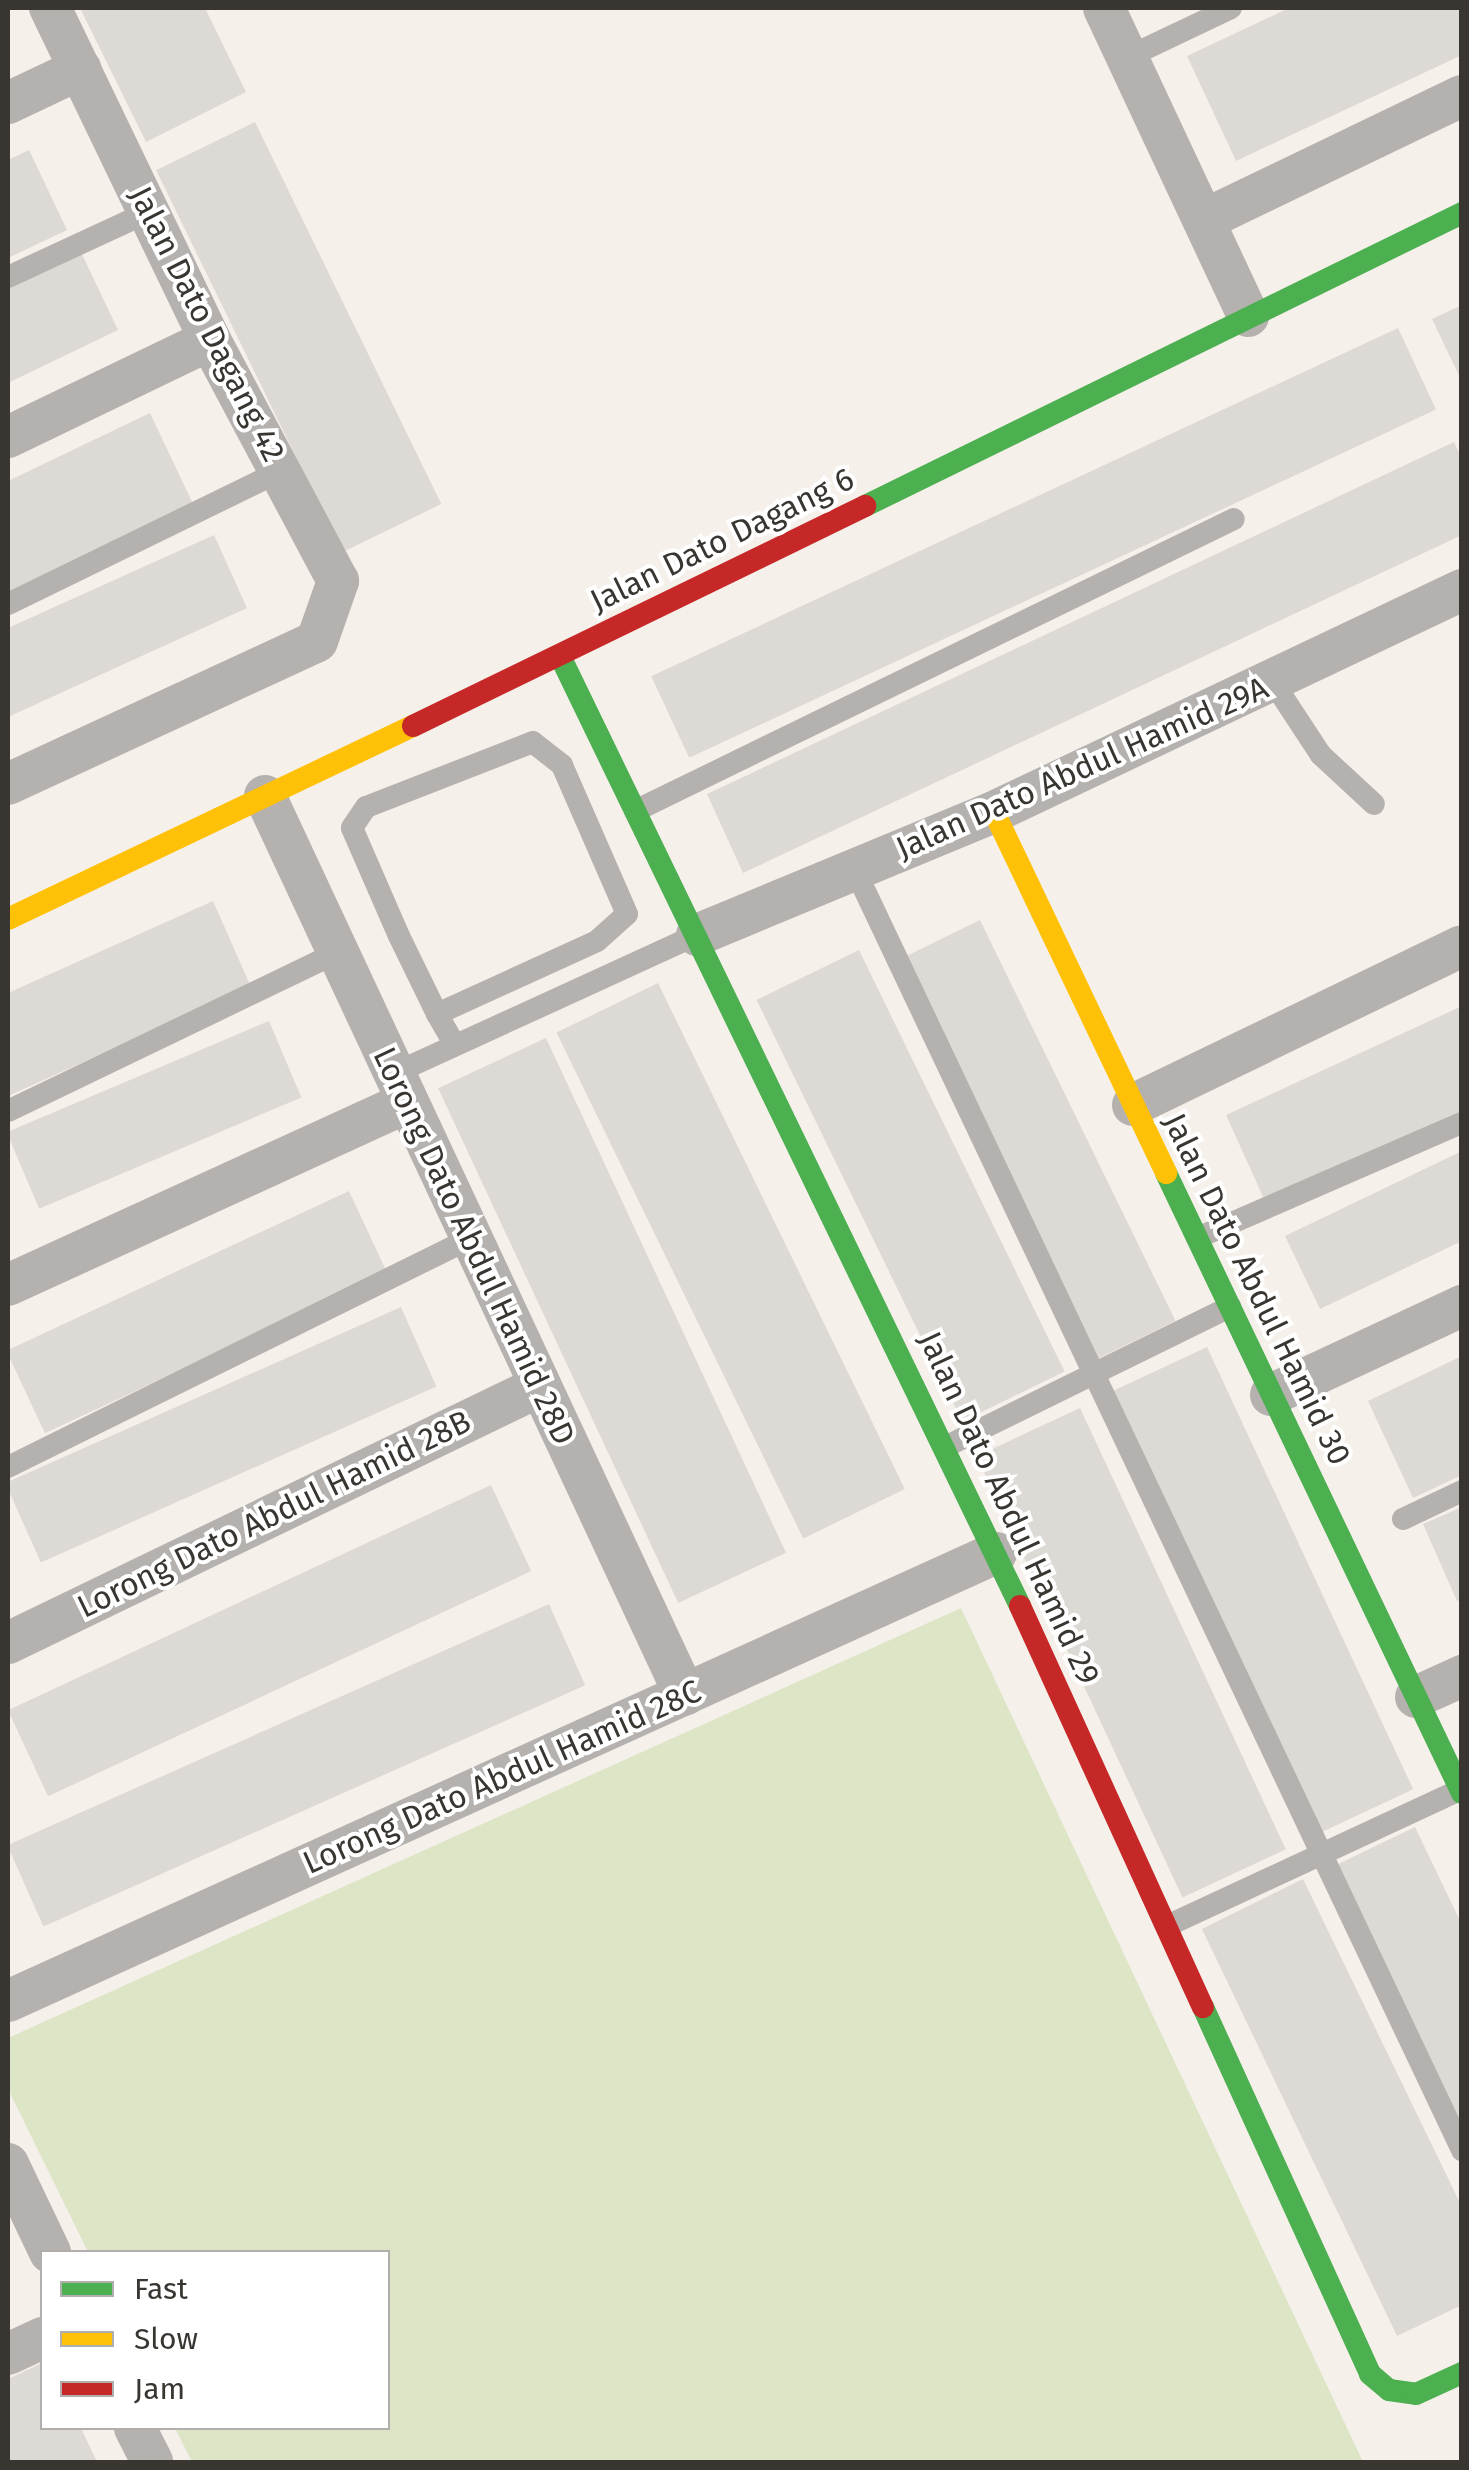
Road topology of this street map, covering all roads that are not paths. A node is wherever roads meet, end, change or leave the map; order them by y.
1 (50, 8) edge
2 (1104, 8) edge
3 (1231, 8) edge
4 (1128, 58) junction
5 (80, 69) junction
6 (1462, 96) edge
7 (8, 103) edge
8 (148, 212) junction
9 (1462, 213) edge
10 (1204, 220) junction
11 (8, 278) edge
12 (1248, 316) junction
13 (210, 340) junction
14 (8, 437) edge
15 (283, 470) junction
16 (1234, 519) dead end
17 (1462, 590) edge
18 (8, 604) edge
19 (560, 656) junction
20 (1273, 682) junction
21 (8, 784) edge
22 (265, 796) junction
23 (1374, 804) dead end
24 (635, 812) junction
25 (994, 812) junction
26 (855, 870) junction
27 (8, 919) edge
28 (697, 936) junction
29 (1462, 946) edge
30 (338, 952) junction
31 (437, 1014) junction
32 (454, 1044) junction
33 (401, 1087) junction
34 (1133, 1105) junction
35 (8, 1111) edge
36 (1462, 1123) edge
37 (471, 1238) junction
38 (1197, 1238) junction
39 (8, 1285) edge
40 (1462, 1306) edge
41 (1230, 1307) junction
42 (1094, 1376) junction
43 (540, 1386) junction
44 (1272, 1395) junction
45 (945, 1448) junction
46 (8, 1467) edge
47 (1462, 1491) edge
48 (1403, 1519) dead end
49 (996, 1553) junction
50 (8, 1643) edge
51 (1462, 1676) edge
52 (684, 1695) junction
53 (1416, 1697) junction
54 (1461, 1791) edge
55 (1320, 1853) junction
56 (1169, 1925) junction
57 (8, 2001) edge
58 (1462, 2150) edge
59 (8, 2164) edge
60 (49, 2250) edge
61 (40, 2339) edge
62 (8, 2354) edge
63 (1462, 2373) edge
64 (136, 2430) edge
65 (152, 2462) edge

1 - 5 street, Jalan Dato Dagang 42
2 - 4 street
3 - 4 lane
4 - 10 street
5 - 7 street
5 - 8 street, Jalan Dato Dagang 42
6 - 10 street
8 - 11 lane
8 - 13 street, Jalan Dato Dagang 42
9 - 12 street, Jalan Dato Dagang 6
10 - 12 street
12 - 19 street, Jalan Dato Dagang 6
13 - 14 street
13 - 15 street, Jalan Dato Dagang 42
15 - 18 lane
15 - 21 street, Jalan Dato Dagang 42
16 - 24 lane
17 - 20 street, Jalan Dato Abdul Hamid 29A
19 - 22 street, Jalan Dato Dagang 6
19 - 24 street, Jalan Dato Abdul Hamid 29
20 - 23 lane
20 - 25 street, Jalan Dato Abdul Hamid 29A
22 - 27 street, Jalan Dato Dagang 6
22 - 30 street, Lorong Dato Abdul Hamid 28D
24 - 28 street, Jalan Dato Abdul Hamid 29
25 - 26 street, Jalan Dato Abdul Hamid 29A
25 - 34 street, Jalan Dato Abdul Hamid 30
26 - 28 street, Jalan Dato Abdul Hamid 29A
26 - 42 lane
28 - 32 lane
28 - 45 street, Jalan Dato Abdul Hamid 29
29 - 34 street
30 - 33 street, Lorong Dato Abdul Hamid 28D
30 - 35 lane
31 - 31 lane
31 - 32 lane
32 - 33 lane
33 - 37 street, Lorong Dato Abdul Hamid 28D
33 - 39 street
34 - 38 street, Jalan Dato Abdul Hamid 30
36 - 38 lane
37 - 43 street, Lorong Dato Abdul Hamid 28D
37 - 46 lane
38 - 41 street, Jalan Dato Abdul Hamid 30
40 - 44 street
41 - 42 lane
41 - 44 street, Jalan Dato Abdul Hamid 30
42 - 45 lane
42 - 55 lane
43 - 50 street, Lorong Dato Abdul Hamid 28B
43 - 52 street, Lorong Dato Abdul Hamid 28D
44 - 53 street, Jalan Dato Abdul Hamid 30
45 - 49 street, Jalan Dato Abdul Hamid 29
47 - 48 lane
49 - 52 street, Lorong Dato Abdul Hamid 28C
49 - 56 street, Jalan Dato Abdul Hamid 29
51 - 53 street
52 - 57 street, Lorong Dato Abdul Hamid 28C
53 - 54 street, Jalan Dato Abdul Hamid 30
54 - 55 lane
55 - 56 lane
55 - 58 lane
56 - 63 street, Jalan Dato Abdul Hamid 29
59 - 60 street
61 - 62 street
64 - 65 street

